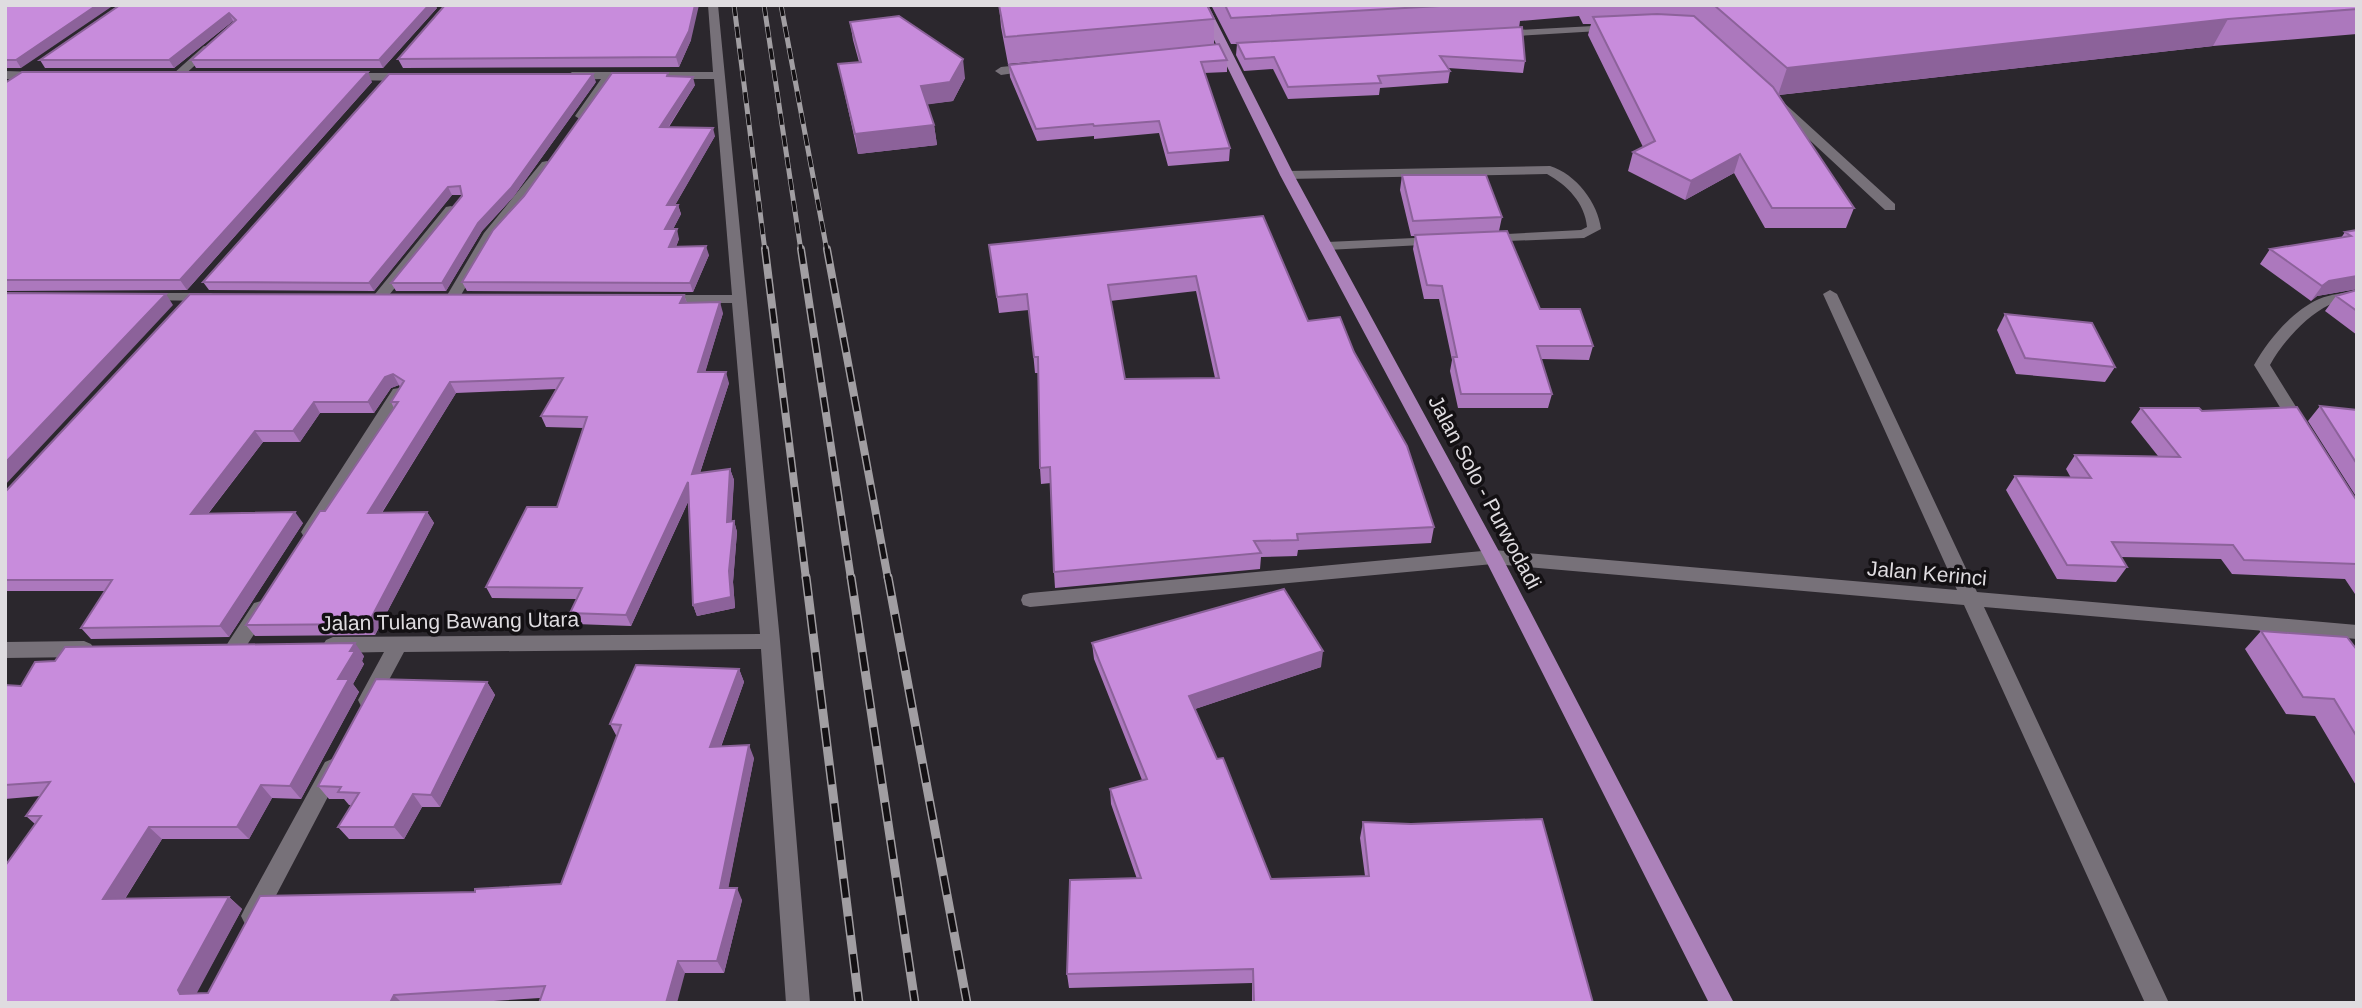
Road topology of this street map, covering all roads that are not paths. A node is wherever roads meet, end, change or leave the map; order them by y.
1 (713, 5) edge
2 (1202, 5) edge
3 (1625, 27) edge
4 (1487, 35) edge
5 (214, 42) edge
6 (405, 57) edge
7 (40, 65) edge
8 (1041, 68) edge
9 (1001, 71) edge
10 (5, 75) edge
11 (719, 75) junction
12 (23, 76) junction
13 (48, 76) edge
14 (203, 76) edge
15 (554, 76) edge
16 (609, 76) junction
17 (335, 77) edge
18 (415, 77) edge
19 (383, 83) junction
20 (5, 87) edge
21 (1772, 98) edge
22 (573, 128) edge
23 (559, 149) edge
24 (1287, 175) junction
25 (459, 200) edge
26 (1890, 207) dead end
27 (1476, 239) edge
28 (1449, 241) edge
29 (1327, 246) junction
30 (197, 292) junction
31 (1829, 294) dead end
32 (2357, 295) edge
33 (125, 297) edge
34 (232, 297) edge
35 (404, 297) edge
36 (454, 297) edge
37 (644, 298) edge
38 (740, 299) junction
39 (173, 317) edge
40 (400, 393) edge
41 (2306, 436) edge
42 (303, 543) edge
43 (1493, 557) junction
44 (273, 589) edge
45 (1030, 600) dead end
46 (1972, 600) junction
47 (2357, 632) edge
48 (770, 641) junction
49 (398, 643) junction
50 (317, 645) edge
51 (263, 646) edge
52 (100, 648) edge
53 (5, 650) edge
54 (360, 715) edge
55 (341, 751) edge
56 (245, 931) edge
57 (797, 1003) edge
58 (1721, 1003) edge
59 (2157, 1003) edge

1 - 11 street
2 - 24 main road, Jalan Solo - Purwodadi
3 - 4 street
5 - 14 street
6 - 19 street
7 - 12 street
8 - 9 street
10 - 12 street
11 - 16 street
11 - 38 street
12 - 13 street
12 - 20 street
15 - 16 street
16 - 22 street
17 - 19 street
18 - 19 street
21 - 26 street
23 - 36 street
24 - 27 street
24 - 29 main road, Jalan Solo - Purwodadi
25 - 35 street
28 - 29 street
29 - 43 main road, Jalan Solo - Purwodadi
30 - 33 street
30 - 34 street
30 - 39 street
31 - 46 street
32 - 41 street
37 - 38 street
38 - 48 street
40 - 42 street
43 - 45 street, Jalan Kerinci
43 - 46 street, Jalan Kerinci
43 - 58 main road, Jalan Solo - Purwodadi
44 - 51 street
46 - 47 street, Jalan Kerinci
46 - 59 street
48 - 49 street, Jalan Tulang Bawang Utara
48 - 57 street
49 - 50 street, Jalan Tulang Bawang Utara
49 - 54 street
52 - 53 street
55 - 56 street

